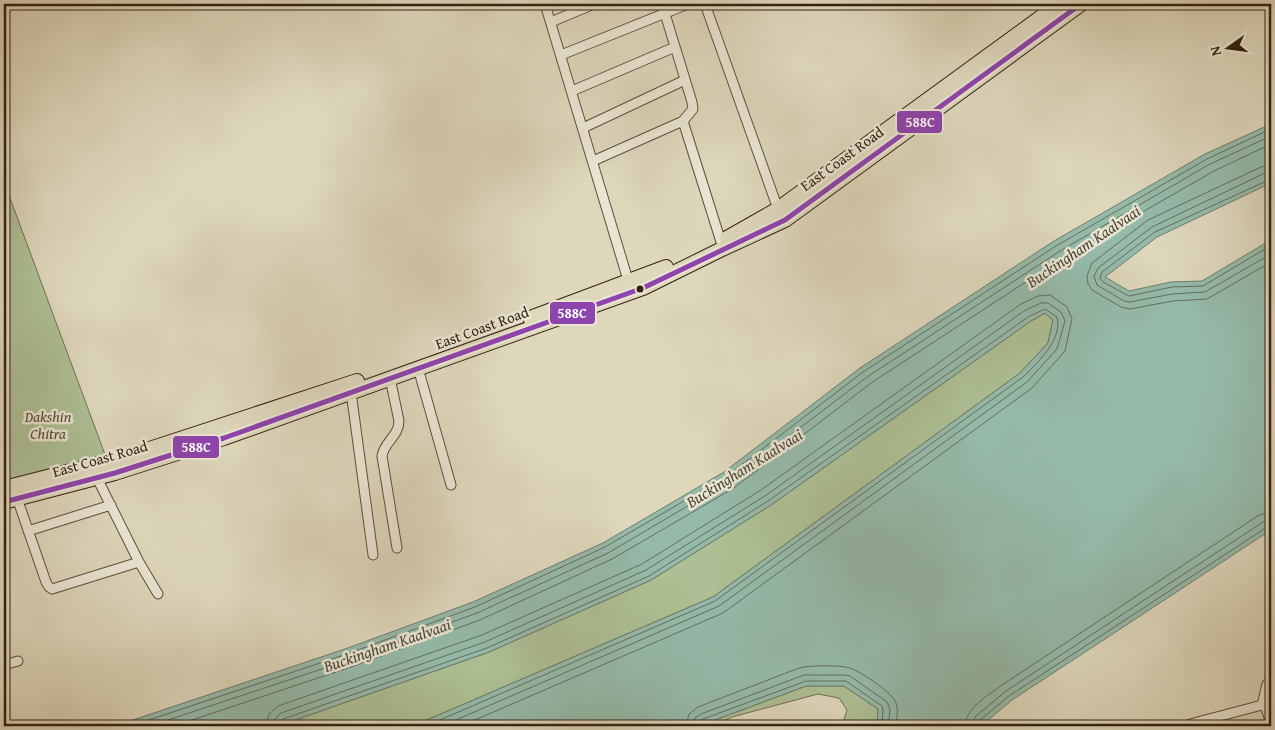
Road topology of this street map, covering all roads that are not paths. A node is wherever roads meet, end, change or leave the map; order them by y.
1 (545, 4) edge
2 (594, 4) edge
3 (688, 4) edge
4 (705, 4) edge
5 (1059, 4) edge
6 (1081, 4) edge
7 (663, 8) edge
8 (551, 22) junction
9 (675, 48) junction
10 (561, 55) junction
11 (685, 80) junction
12 (572, 92) junction
13 (684, 121) junction
14 (583, 128) junction
15 (593, 161) junction
16 (778, 208) junction
17 (721, 242) junction
18 (628, 280) junction
19 (418, 368) junction
20 (390, 378) junction
21 (351, 392) junction
22 (114, 467) junction
23 (97, 478) junction
24 (451, 485) dead end
25 (4, 488) edge
26 (10, 500) edge
27 (111, 506) junction
28 (28, 531) junction
29 (397, 548) dead end
30 (373, 555) dead end
31 (139, 562) junction
32 (158, 594) dead end
33 (18, 660) dead end
34 (4, 665) edge
35 (1271, 682) edge
36 (1262, 705) junction
37 (1271, 724) edge
38 (1188, 726) edge

1 - 8 street
2 - 8 street
3 - 7 street
4 - 16 street
5 - 16 main road, East Coast Road
6 - 19 main road, East Coast Road
7 - 9 street
7 - 10 street
8 - 10 street
9 - 11 street
9 - 12 street
10 - 12 street
11 - 13 street
11 - 14 street
12 - 14 street
13 - 15 street
13 - 17 street
14 - 15 street
15 - 18 street
16 - 17 main road, East Coast Road
17 - 18 main road, East Coast Road
18 - 22 main road, East Coast Road
19 - 20 main road, East Coast Road
19 - 24 street
20 - 21 main road, East Coast Road
20 - 29 street
21 - 22 main road, East Coast Road
21 - 30 street
22 - 23 main road, East Coast Road
22 - 25 main road, East Coast Road
23 - 26 main road, East Coast Road
23 - 27 street
26 - 28 street
27 - 28 street
27 - 31 street
28 - 31 street
31 - 32 street
33 - 34 street
35 - 36 street
36 - 37 street
36 - 38 street

